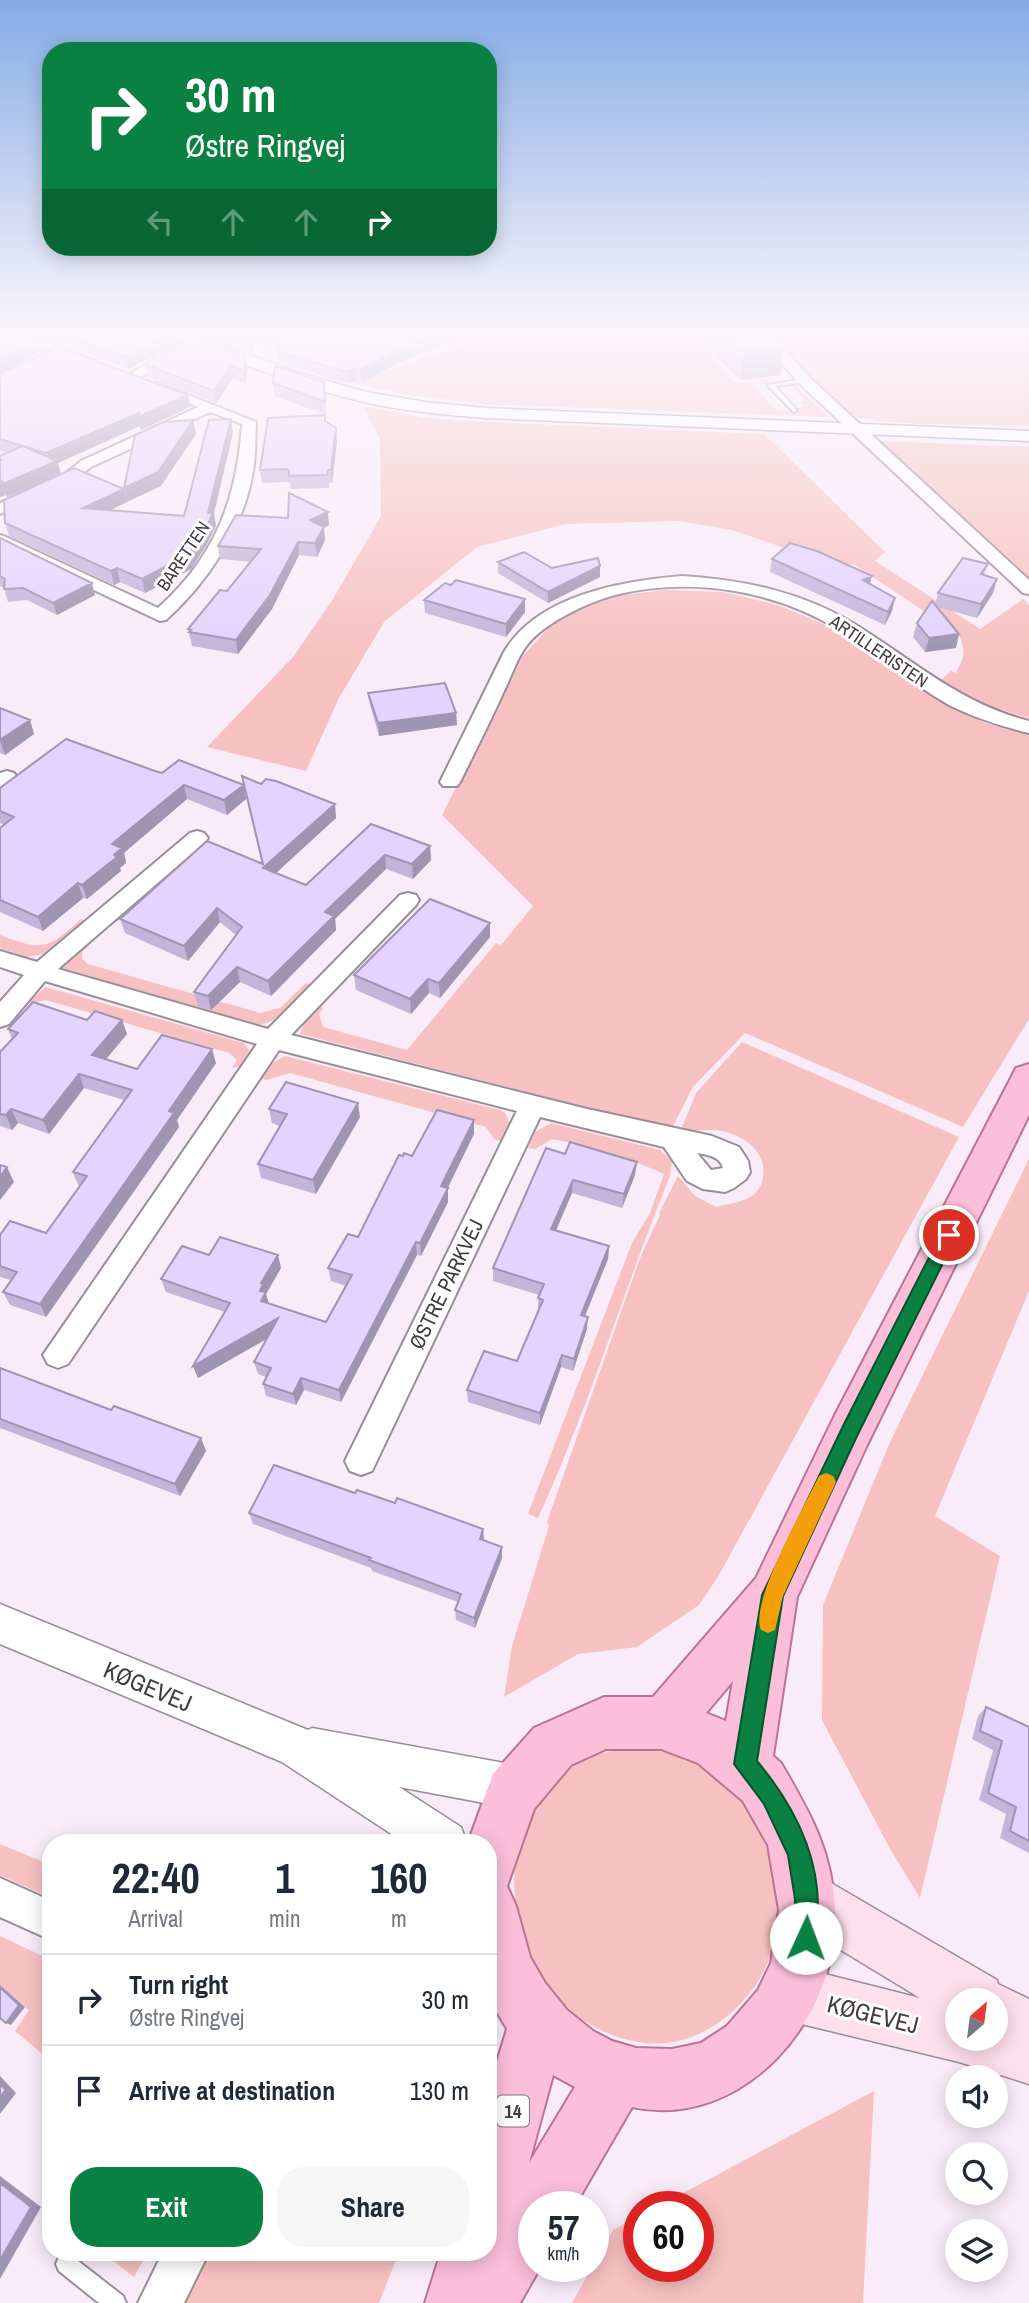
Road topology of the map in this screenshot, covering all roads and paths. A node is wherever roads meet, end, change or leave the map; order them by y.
1 (139, 439) edge
2 (248, 439) edge
3 (869, 439) edge
4 (0, 509) edge
5 (0, 540) edge
6 (1029, 589) edge
7 (1029, 727) edge
8 (450, 782) dead end
9 (197, 838) dead end
10 (408, 900) dead end
11 (0, 959) edge
12 (40, 972) junction
13 (0, 1018) edge
14 (274, 1039) junction
15 (1029, 1078) edge
16 (532, 1106) junction
17 (671, 1139) dead end
18 (58, 1355) dead end
19 (361, 1461) dead end
20 (773, 1595) junction
21 (0, 1624) edge
22 (665, 1722) junction
23 (297, 1747) junction
24 (745, 1764) junction
25 (516, 1787) junction
26 (431, 1834) edge
27 (495, 1834) edge
28 (0, 1897) edge
29 (807, 1899) junction
30 (42, 1917) edge
31 (497, 1952) edge
32 (957, 1988) edge
33 (789, 1993) junction
34 (1008, 2018) edge
35 (538, 2023) junction
36 (1029, 2030) edge
37 (945, 2032) edge
38 (1008, 2049) edge
39 (1029, 2054) edge
40 (617, 2074) junction
41 (497, 2167) edge
42 (548, 2191) edge
43 (518, 2243) edge
44 (182, 2261) edge
45 (470, 2261) edge
46 (66, 2264) dead end
47 (116, 2303) edge
48 (160, 2303) edge
49 (458, 2303) edge
50 (483, 2303) edge

1 - 4 street
2 - 5 street, BARETTEN
3 - 6 street
7 - 8 street, ARTILLERISTEN
9 - 12 street
10 - 14 street
11 - 12 street
12 - 13 street
12 - 14 street
14 - 16 street
14 - 18 street
15 - 20 main road
16 - 17 street
16 - 19 street, ØSTRE PARKVEJ
20 - 22 main road
20 - 24 main road
21 - 23 street, KØGEVEJ
22 - 24 main road
22 - 25 main road
23 - 25 street, KØGEVEJ
23 - 26 street, KØGEVEJ
24 - 29 main road
25 - 27 main road
28 - 30 street
29 - 32 main road
29 - 33 main road
31 - 35 main road
33 - 37 main road, KØGEVEJ
33 - 40 main road
34 - 36 main road
35 - 40 main road
35 - 41 main road, 14
38 - 39 main road
40 - 42 main road
43 - 50 main road
44 - 48 street
45 - 49 main road
46 - 47 lane

